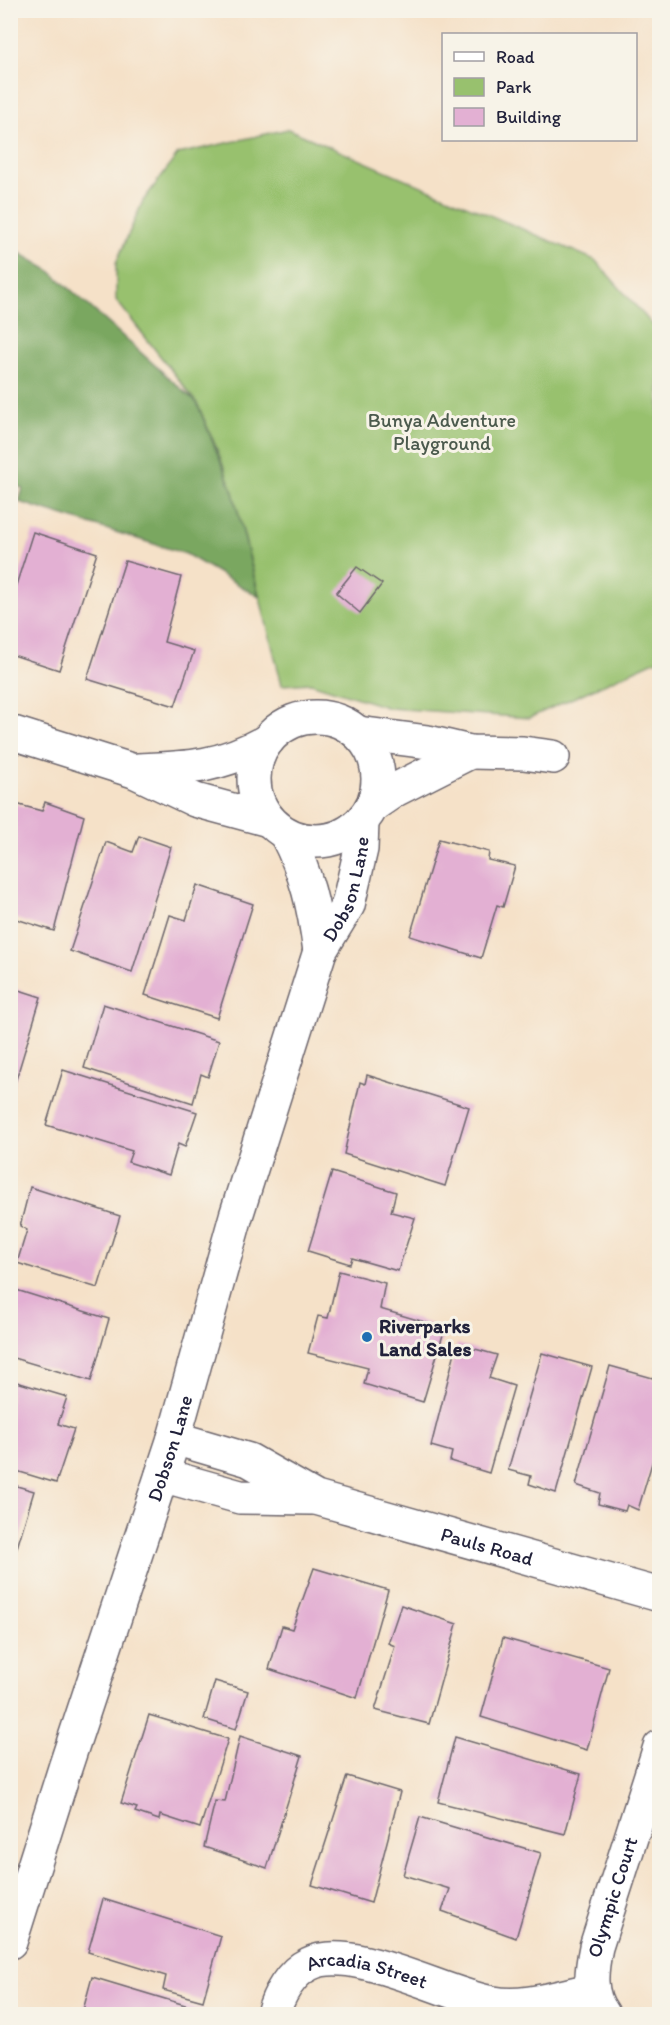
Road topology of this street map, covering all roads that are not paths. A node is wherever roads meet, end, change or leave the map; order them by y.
1 (10, 732) edge
2 (358, 733) junction
3 (267, 741) junction
4 (470, 752) junction
5 (553, 757) dead end
6 (134, 771) junction
7 (367, 814) junction
8 (277, 827) junction
9 (320, 951) junction
10 (174, 1438) junction
11 (162, 1475) junction
12 (316, 1498) junction
13 (660, 1596) edge
14 (660, 1747) edge
15 (10, 1942) edge
16 (598, 2002) edge
17 (273, 2014) edge

1 - 6 street
2 - 3 street
2 - 4 street
2 - 7 street
3 - 6 street
3 - 8 street
4 - 5 street
4 - 7 street
6 - 8 street
7 - 8 street
7 - 9 street, Dobson Lane
8 - 9 street, Dobson Lane
9 - 10 street, Dobson Lane
10 - 11 street, Dobson Lane
10 - 12 street, Pauls Road
11 - 12 street, Pauls Road
11 - 15 street, Dobson Lane
12 - 13 street, Pauls Road
14 - 16 street, Olympic Court
16 - 17 street, Arcadia Street

